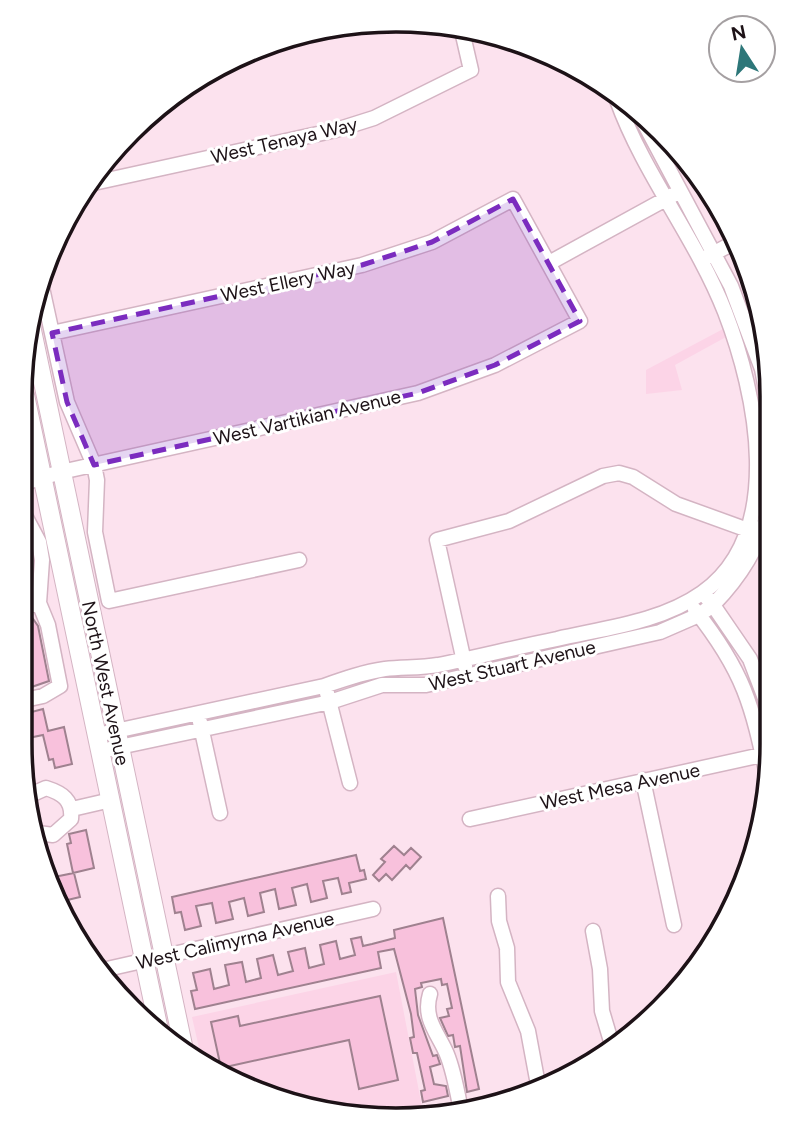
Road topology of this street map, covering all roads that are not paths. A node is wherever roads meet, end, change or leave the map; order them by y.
1 (464, 38) edge
2 (643, 128) edge
3 (644, 129) edge
4 (102, 181) edge
5 (680, 191) junction
6 (667, 199) junction
7 (727, 246) edge
8 (707, 257) junction
9 (549, 263) junction
10 (45, 299) edge
11 (52, 333) junction
12 (756, 344) edge
13 (35, 346) edge
14 (759, 370) edge
15 (747, 373) junction
16 (760, 386) edge
17 (750, 388) junction
18 (32, 428) edge
19 (94, 465) junction
20 (61, 472) junction
21 (43, 479) junction
22 (32, 481) edge
23 (32, 529) edge
24 (747, 530) junction
25 (760, 535) edge
26 (760, 546) edge
27 (299, 560) dead end
28 (703, 593) junction
29 (688, 601) junction
30 (39, 603) junction
31 (32, 605) edge
32 (713, 605) junction
33 (699, 615) junction
34 (464, 659) junction
35 (467, 675) junction
36 (760, 685) edge
37 (324, 686) junction
38 (32, 698) edge
39 (330, 702) junction
40 (197, 713) junction
41 (201, 729) junction
42 (760, 733) edge
43 (108, 741) junction
44 (760, 756) edge
45 (643, 780) junction
46 (349, 783) dead end
47 (35, 793) edge
48 (111, 800) junction
49 (72, 808) junction
50 (219, 813) dead end
51 (470, 819) dead end
52 (43, 834) edge
53 (498, 895) dead end
54 (373, 909) dead end
55 (674, 925) dead end
56 (593, 931) dead end
57 (164, 957) junction
58 (145, 961) junction
59 (109, 969) edge
60 (430, 994) dead end
61 (157, 1019) edge
62 (610, 1038) edge
63 (182, 1039) edge
64 (537, 1080) edge
65 (459, 1103) edge

1 - 4 street, West Tenaya Way
2 - 6 street
3 - 5 street
5 - 6 street
5 - 8 street
6 - 8 street
6 - 9 street
7 - 8 street
8 - 12 street
8 - 15 street
9 - 11 street, West Ellery Way
9 - 19 street, West Vartikian Avenue
10 - 11 street
11 - 19 street
13 - 20 main road, North West Avenue
14 - 15 street
15 - 17 street
16 - 17 street
17 - 24 street
18 - 21 main road, North West Avenue
19 - 20 street, West Vartikian Avenue
19 - 27 street
20 - 21 street, West Vartikian Avenue
20 - 43 main road, North West Avenue
21 - 22 street, West Vartikian Avenue
21 - 43 main road, North West Avenue
23 - 30 street
24 - 25 street
24 - 28 street
24 - 34 street
26 - 32 street, West Stuart Avenue
28 - 29 street, West Stuart Avenue
28 - 32 street
29 - 33 street
29 - 34 street, West Stuart Avenue
30 - 31 street
30 - 38 street
32 - 33 street, West Stuart Avenue
32 - 36 street
33 - 35 street, West Stuart Avenue
33 - 42 street
34 - 35 street
34 - 37 street, West Stuart Avenue
35 - 39 street, West Stuart Avenue
37 - 39 street
37 - 40 street, West Stuart Avenue
39 - 41 street, West Stuart Avenue
39 - 46 street
40 - 41 street
40 - 43 street, West Stuart Avenue
41 - 43 street, West Stuart Avenue
41 - 50 street
43 - 48 main road, North West Avenue
43 - 57 main road, North West Avenue
44 - 45 street, West Mesa Avenue
45 - 51 street, West Mesa Avenue
45 - 55 street
47 - 49 street
48 - 49 street
48 - 58 main road, North West Avenue
49 - 52 street
53 - 64 street
54 - 57 street, West Calimyrna Avenue
56 - 62 street
57 - 58 street, West Calimyrna Avenue
57 - 63 main road, North West Avenue
58 - 59 street, West Calimyrna Avenue
58 - 61 main road, North West Avenue
60 - 65 street

